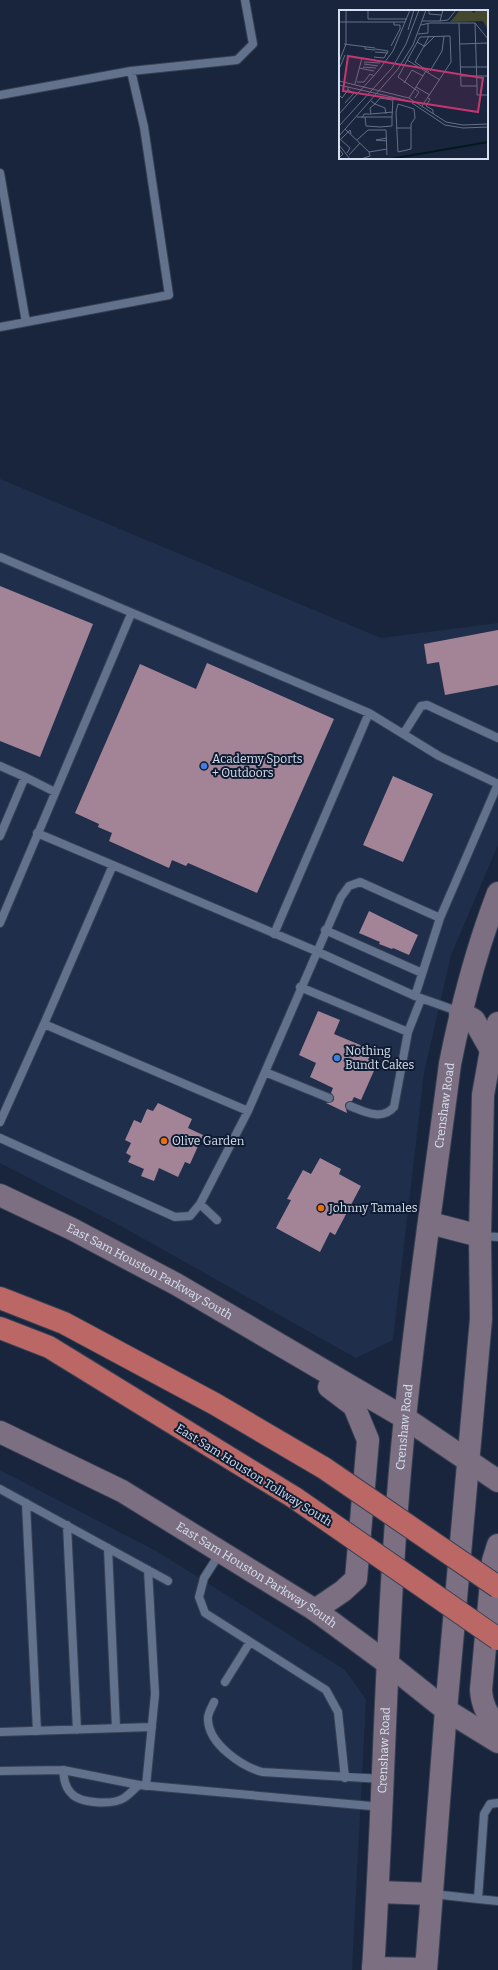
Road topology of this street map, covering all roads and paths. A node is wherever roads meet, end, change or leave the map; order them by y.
1 (245, 0) edge
2 (131, 71) junction
3 (0, 95) edge
4 (0, 173) edge
5 (26, 322) junction
6 (0, 327) edge
7 (0, 557) edge
8 (131, 614) junction
9 (369, 713) junction
10 (404, 733) junction
11 (498, 738) edge
12 (0, 766) edge
13 (25, 777) junction
14 (498, 784) edge
15 (55, 792) junction
16 (37, 833) junction
17 (0, 836) edge
18 (113, 865) junction
19 (498, 893) edge
20 (440, 918) junction
21 (0, 923) edge
22 (325, 930) junction
23 (274, 934) junction
24 (316, 951) junction
25 (422, 973) junction
26 (300, 987) junction
27 (418, 997) junction
28 (460, 1012) junction
29 (498, 1023) edge
30 (44, 1024) junction
31 (408, 1032) junction
32 (494, 1051) edge
33 (265, 1072) junction
34 (329, 1098) dead end
35 (350, 1106) dead end
36 (248, 1111) junction
37 (0, 1122) edge
38 (0, 1138) edge
39 (0, 1195) edge
40 (200, 1204) junction
41 (217, 1220) dead end
42 (430, 1222) junction
43 (489, 1236) edge
44 (0, 1298) edge
45 (0, 1328) edge
46 (261, 1333) junction
47 (405, 1418) junction
48 (0, 1432) edge
49 (469, 1460) junction
50 (498, 1481) edge
51 (0, 1489) edge
52 (26, 1503) junction
53 (67, 1525) junction
54 (498, 1545) edge
55 (108, 1548) junction
56 (220, 1552) junction
57 (148, 1570) junction
58 (168, 1581) dead end
59 (498, 1587) edge
60 (315, 1610) junction
61 (498, 1640) edge
62 (250, 1642) junction
63 (387, 1663) junction
64 (225, 1682) dead end
65 (214, 1702) dead end
66 (446, 1710) junction
67 (498, 1726) edge
68 (152, 1727) junction
69 (116, 1728) junction
70 (77, 1730) junction
71 (37, 1731) junction
72 (0, 1732) edge
73 (498, 1742) edge
74 (63, 1770) junction
75 (0, 1771) edge
76 (345, 1778) junction
77 (383, 1779) junction
78 (142, 1786) junction
79 (498, 1803) edge
80 (382, 1807) junction
81 (378, 1892) junction
82 (432, 1894) junction
83 (478, 1899) junction
84 (498, 1901) edge
85 (373, 1969) edge
86 (428, 1970) edge

1 - 2 lane
2 - 3 lane
2 - 5 lane
4 - 5 lane
5 - 6 lane
7 - 8 lane
8 - 9 lane
8 - 15 lane
9 - 10 lane
9 - 23 lane
10 - 11 lane
10 - 14 lane
12 - 13 lane
13 - 15 lane
13 - 17 lane
14 - 20 lane
15 - 16 lane
16 - 18 lane
16 - 21 lane
18 - 23 lane
18 - 30 lane
19 - 28 main road, Crenshaw Road
20 - 22 lane
20 - 25 lane
22 - 24 lane
22 - 25 lane
23 - 24 lane
24 - 26 lane
24 - 27 lane
25 - 27 lane
26 - 31 lane
26 - 33 lane
27 - 28 lane
27 - 31 lane
28 - 32 main road
28 - 42 main road, Crenshaw Road
29 - 32 main road
30 - 36 lane
30 - 37 lane
31 - 35 lane
32 - 43 main road
33 - 34 lane
33 - 36 lane
36 - 40 lane
38 - 40 lane
39 - 46 main road, East Sam Houston Parkway South
40 - 41 lane
42 - 43 main road
42 - 47 main road, Crenshaw Road
43 - 49 main road
44 - 59 highway, bridge
45 - 61 highway, East Sam Houston Tollway South, bridge
46 - 47 main road, East Sam Houston Parkway South
46 - 60 main road
47 - 49 main road, East Sam Houston Parkway South
47 - 63 main road, Crenshaw Road
48 - 56 main road, East Sam Houston Parkway South
49 - 50 main road, East Sam Houston Parkway South
49 - 66 main road
51 - 52 lane
52 - 53 lane
52 - 71 lane
53 - 55 lane
53 - 70 lane
54 - 67 main road
55 - 57 lane
55 - 69 lane
56 - 60 main road, East Sam Houston Parkway South
56 - 62 lane
57 - 58 lane
57 - 68 lane
60 - 63 main road, East Sam Houston Parkway South
62 - 64 lane
62 - 76 lane
63 - 66 main road, East Sam Houston Parkway South
63 - 77 main road, Crenshaw Road
65 - 76 lane
66 - 73 main road, East Sam Houston Parkway South
66 - 82 main road
68 - 69 lane
68 - 78 lane
69 - 70 lane
70 - 71 lane
71 - 72 lane
74 - 75 lane
74 - 78 lane
74 - 78 lane
76 - 77 lane
77 - 80 main road, Crenshaw Road
78 - 80 lane
79 - 83 lane
80 - 81 main road, Crenshaw Road
81 - 82 main road
81 - 85 main road, Crenshaw Road
82 - 83 lane
82 - 86 main road
83 - 84 lane
85 - 86 main road

